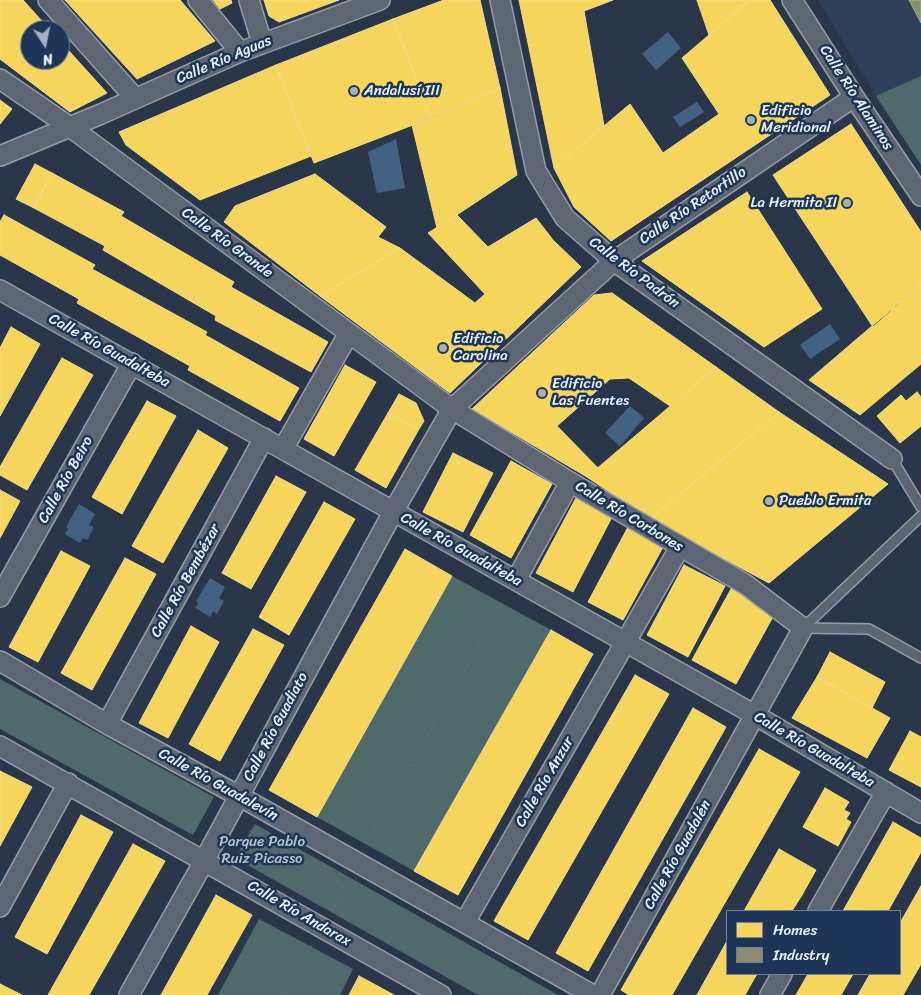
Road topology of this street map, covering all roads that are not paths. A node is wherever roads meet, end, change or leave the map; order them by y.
1 (48, 0) edge
2 (198, 0) edge
3 (249, 0) edge
4 (380, 0) edge
5 (500, 0) edge
6 (792, 0) edge
7 (262, 43) junction
8 (240, 52) junction
9 (0, 79) edge
10 (854, 97) junction
11 (135, 98) junction
12 (70, 127) junction
13 (0, 156) edge
14 (921, 196) edge
15 (614, 261) junction
16 (1, 293) edge
17 (349, 333) junction
18 (132, 363) junction
19 (452, 409) junction
20 (264, 438) junction
21 (283, 449) junction
22 (892, 459) joint
23 (570, 482) junction
24 (921, 507) edge
25 (393, 512) junction
26 (921, 516) edge
27 (680, 547) junction
28 (516, 580) junction
29 (0, 597) edge
30 (804, 628) junction
31 (625, 642) junction
32 (921, 658) edge
33 (0, 661) edge
34 (755, 715) junction
35 (107, 724) junction
36 (0, 746) edge
37 (68, 783) junction
38 (886, 792) junction
39 (239, 796) junction
40 (921, 812) edge
41 (204, 861) junction
42 (0, 907) edge
43 (819, 910) edge
44 (465, 922) junction
45 (781, 975) edge
46 (433, 993) edge
47 (130, 995) edge
48 (593, 995) edge
49 (600, 995) edge
50 (770, 995) edge

1 - 11 street
2 - 8 street
3 - 7 street
4 - 7 street, Calle Río Aguas
5 - 15 street, Calle Río Padrón
6 - 10 street, Calle Río Alaminos
7 - 8 street, Calle Río Aguas
8 - 11 street, Calle Río Aguas
9 - 12 street, Calle Río Grande
10 - 14 street, Calle Río Alaminos
10 - 15 street, Calle Río Retortillo
11 - 12 street, Calle Río Aguas
12 - 13 street, Calle Río Aguas
12 - 17 street, Calle Río Grande
15 - 19 street, Calle Río Retortillo
15 - 22 street, Calle Río Padrón
16 - 18 street, Calle Río Guadalteba
17 - 19 street, Calle Río Grande
17 - 21 street
18 - 20 street, Calle Río Guadalteba
18 - 29 street, Calle Río Beiro
19 - 23 street, Calle Río Corbones
19 - 25 street, Calle Río Retortillo
20 - 21 street, Calle Río Guadalteba
20 - 35 street, Calle Río Bembézar
21 - 25 street, Calle Río Guadalteba
22 - 24 lane
23 - 27 street, Calle Río Corbones
23 - 28 street
25 - 28 street, Calle Río Guadalteba
25 - 39 street, Calle Río Guadiato
26 - 30 lane
27 - 30 street, Calle Río Corbones
27 - 31 street, Calle Río Anzur
28 - 31 street, Calle Río Guadalteba
30 - 32 lane
30 - 34 street, Calle Río Guadalén
31 - 34 street, Calle Río Guadalteba
31 - 44 street, Calle Río Anzur
33 - 35 street, Calle Río Guadalevín
34 - 38 street, Calle Río Guadalteba
34 - 49 street, Calle Río Guadalén
35 - 39 street, Calle Río Guadalevín
36 - 37 street, Calle Río Andarax
37 - 41 street, Calle Río Andarax
37 - 42 street
38 - 40 street, Calle Río Guadalteba
38 - 43 street
39 - 41 street, Calle Río Guadiato
39 - 44 street, Calle Río Guadalevín
41 - 46 street, Calle Río Andarax
41 - 47 street, Calle Río Guadiato
44 - 48 street, Calle Río Guadalevín
45 - 50 street

